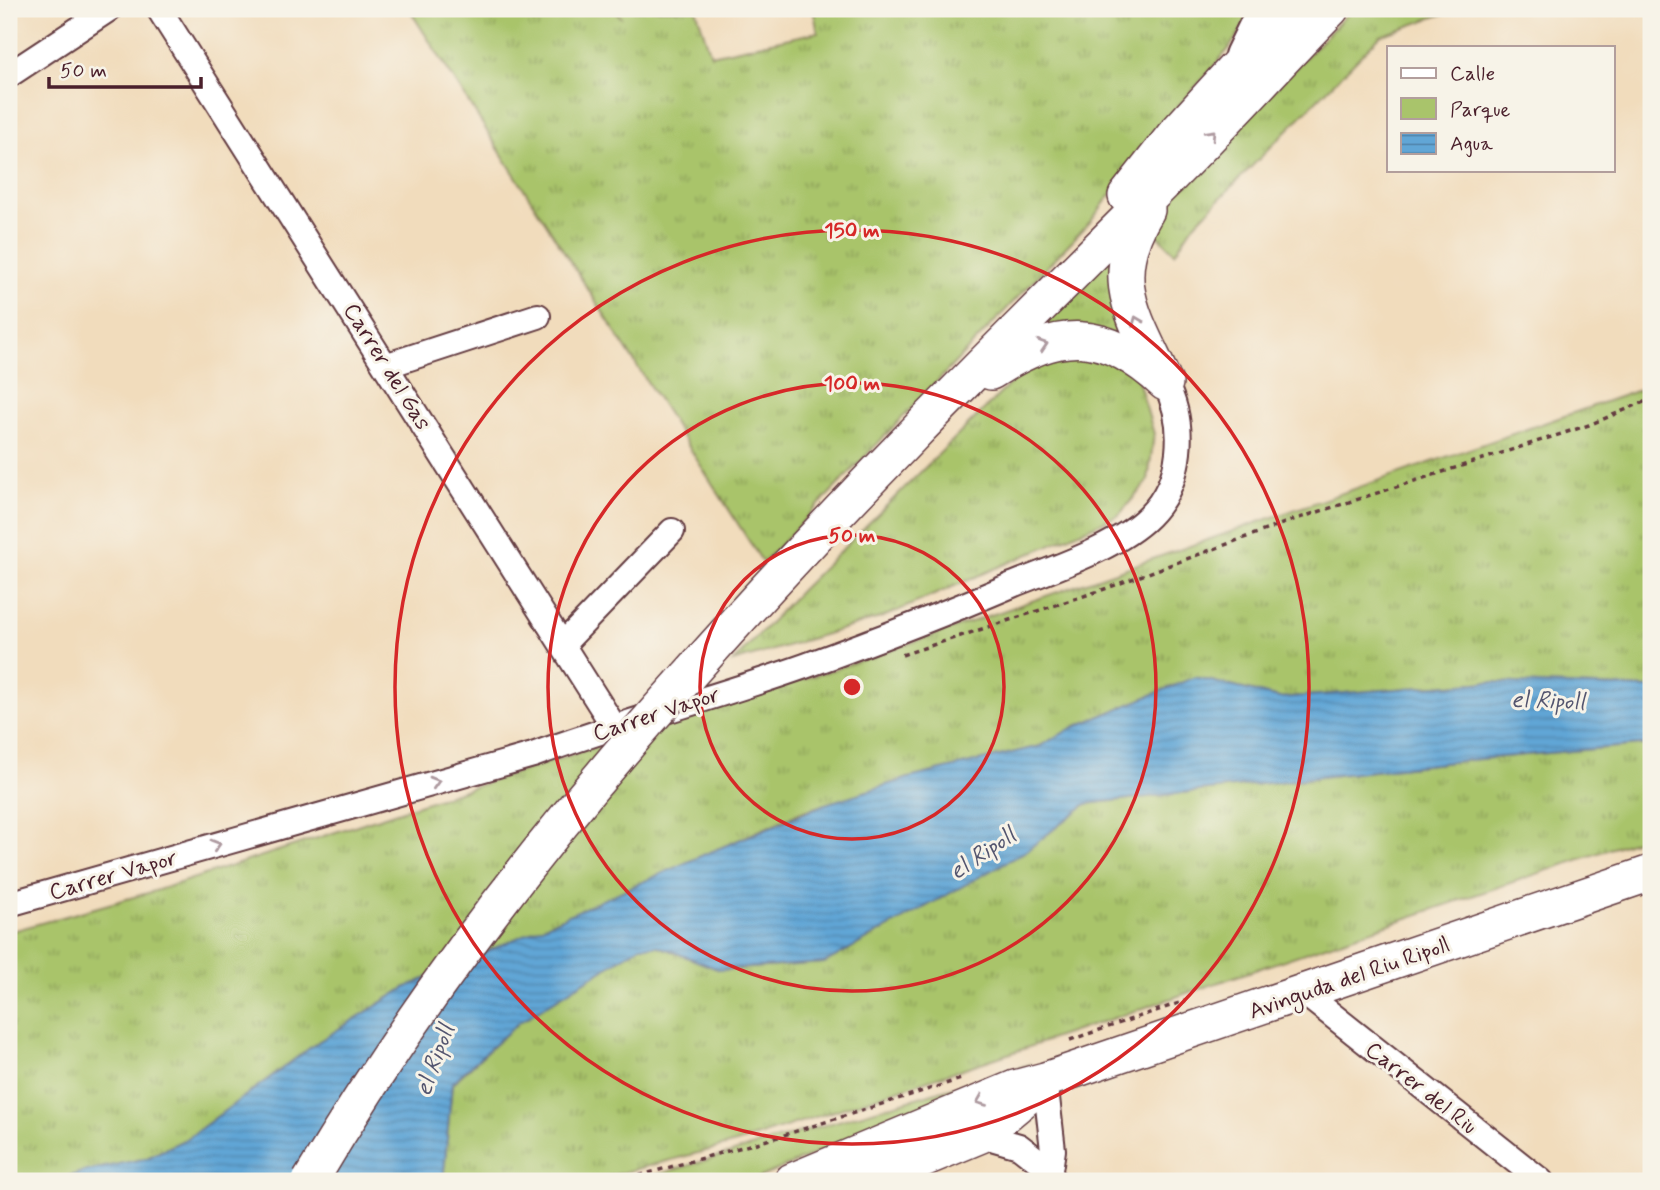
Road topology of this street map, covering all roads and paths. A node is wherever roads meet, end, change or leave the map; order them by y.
1 (109, 9) edge
2 (159, 9) edge
3 (1267, 9) edge
4 (1289, 9) edge
5 (1331, 9) edge
6 (1244, 56) junction
7 (9, 75) edge
8 (1164, 184) junction
9 (1057, 286) junction
10 (538, 316) dead end
11 (388, 365) junction
12 (1165, 383) junction
13 (1651, 399) edge
14 (925, 422) junction
15 (672, 531) dead end
16 (867, 642) junction
17 (563, 644) junction
18 (613, 725) junction
19 (1651, 873) edge
20 (9, 904) edge
21 (1303, 992) junction
22 (965, 1077) dead end
23 (1045, 1080) junction
24 (981, 1135) junction
25 (1051, 1176) edge
26 (310, 1181) edge
27 (620, 1181) edge
28 (792, 1181) edge
29 (870, 1181) edge
30 (1541, 1181) edge

1 - 7 street
2 - 11 street, Carrer del Gas
3 - 6 highway
4 - 6 main road
8 -> 5 main road
6 - 9 main road
8 - 9 main road
12 -> 8 main road
9 - 14 main road
10 - 11 street
11 - 17 street, Carrer del Gas
14 -> 12 main road
12 - 16 street, Carrer Vapor
13 - 16 path
14 - 26 main road, bridge
15 - 17 street
16 - 18 street, Carrer Vapor
17 - 18 street, Carrer del Gas
20 -> 18 street, Carrer Vapor
19 - 21 main road, Avinguda del Riu Ripoll
21 - 23 main road, Avinguda del Riu Ripoll
21 - 30 street, Carrer del Riu
22 - 27 path
23 - 24 main road, Avinguda del Riu Ripoll
23 - 25 street
23 -> 28 main road, Avinguda del Riu Ripoll
24 - 25 street
24 - 29 main road, Avinguda del Riu Ripoll

